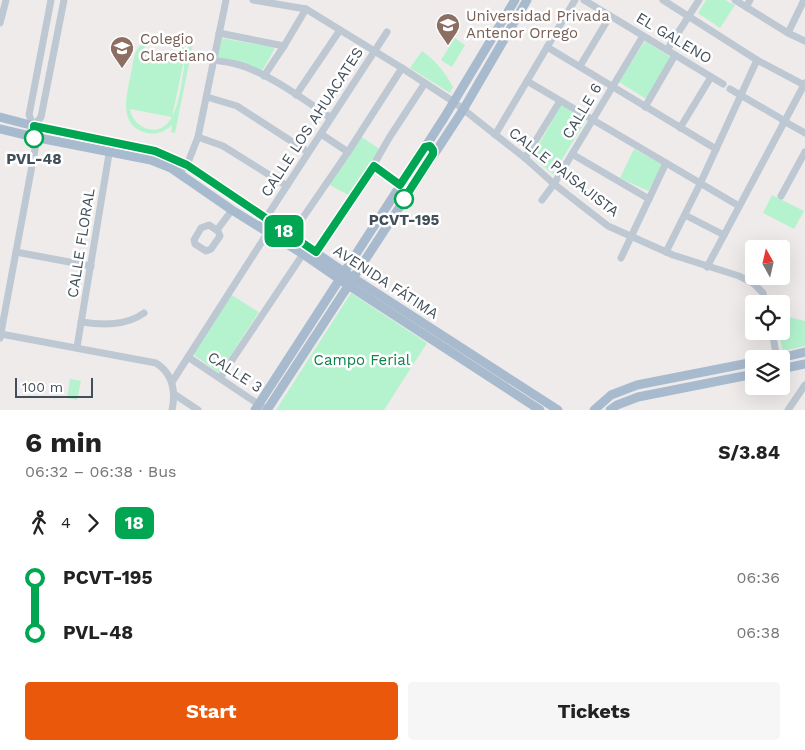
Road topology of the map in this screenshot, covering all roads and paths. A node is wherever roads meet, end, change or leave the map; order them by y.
1 (6, 0) edge
2 (51, 0) edge
3 (64, 0) edge
4 (226, 0) edge
5 (253, 0) edge
6 (515, 0) edge
7 (527, 0) edge
8 (575, 0) edge
9 (584, 0) edge
10 (663, 0) edge
11 (699, 0) edge
12 (735, 0) edge
13 (750, 0) edge
14 (804, 0) edge
15 (746, 7) junction
16 (306, 9) junction
17 (610, 16) junction
18 (689, 16) junction
19 (0, 23) edge
20 (46, 26) junction
21 (58, 28) junction
22 (340, 30) junction
23 (387, 32) dead end
24 (219, 33) junction
25 (788, 33) junction
26 (643, 36) junction
27 (805, 41) edge
28 (284, 46) junction
29 (547, 47) junction
30 (667, 50) junction
31 (375, 52) junction
32 (675, 55) junction
33 (213, 60) junction
34 (757, 60) junction
35 (580, 66) junction
36 (402, 68) junction
37 (264, 76) junction
38 (711, 77) junction
39 (527, 81) junction
40 (424, 83) junction
41 (805, 84) edge
42 (613, 86) junction
43 (802, 94) edge
44 (296, 95) junction
45 (741, 95) junction
46 (207, 97) junction
47 (560, 101) junction
48 (454, 102) junction
49 (646, 106) junction
50 (463, 110) junction
51 (0, 117) edge
52 (331, 118) junction
53 (444, 118) junction
54 (593, 120) junction
55 (782, 120) junction
56 (34, 126) junction
57 (680, 128) junction
58 (0, 129) edge
59 (805, 132) edge
60 (321, 134) junction
61 (495, 135) junction
62 (198, 137) junction
63 (34, 138) junction
64 (443, 141) junction
65 (111, 147) junction
66 (425, 147) junction
67 (716, 149) junction
68 (308, 152) junction
69 (348, 152) junction
70 (805, 152) edge
71 (433, 154) junction
72 (572, 154) junction
73 (525, 158) junction
74 (666, 163) junction
75 (187, 165) junction
76 (374, 166) junction
77 (179, 173) junction
78 (554, 184) junction
79 (700, 184) junction
80 (400, 185) junction
81 (287, 186) junction
82 (781, 196) dead end
83 (649, 199) junction
84 (542, 200) dead end
85 (739, 206) junction
86 (232, 210) junction
87 (685, 215) junction
88 (267, 225) junction
89 (217, 230) dead end
90 (291, 235) junction
91 (724, 235) junction
92 (632, 236) junction
93 (361, 246) junction
94 (16, 252) junction
95 (316, 252) junction
96 (370, 252) junction
97 (666, 252) junction
98 (303, 254) junction
99 (621, 258) dead end
100 (91, 266) junction
101 (707, 267) junction
102 (342, 276) junction
103 (351, 281) junction
104 (764, 295) edge
105 (3, 300) edge
106 (144, 313) dead end
107 (81, 322) junction
108 (439, 327) junction
109 (0, 336) edge
110 (430, 339) junction
111 (76, 347) junction
112 (805, 352) edge
113 (790, 356) edge
114 (188, 357) junction
115 (745, 364) edge
116 (805, 364) edge
117 (790, 367) edge
118 (745, 376) edge
119 (220, 378) junction
120 (172, 382) junction
121 (517, 382) junction
122 (647, 383) junction
123 (805, 385) edge
124 (511, 391) junction
125 (174, 394) junction
126 (650, 395) junction
127 (257, 407) edge
128 (172, 410) edge
129 (198, 410) edge
130 (267, 410) edge
131 (540, 410) edge
132 (558, 410) edge
133 (594, 410) edge
134 (610, 410) edge
135 (788, 410) edge

1 - 19 street
2 - 20 street
3 - 21 street
4 - 24 street
5 - 16 street
6 - 48 main road
7 - 50 main road
8 - 29 street
9 - 17 street, EL GALENO
10 - 18 street
11 - 18 street
12 - 15 street
13 - 15 street
14 - 25 street
15 - 25 street
16 - 22 street, CALLE PAISAJISTA
16 - 28 street
17 - 26 street, EL GALENO
17 - 35 street
18 - 30 street
18 - 34 street
20 - 21 street
20 - 56 street
21 - 56 street
22 - 31 street, CALLE PAISAJISTA
22 - 44 street
23 - 31 street, CALLE LOS AHUACATES
24 - 28 street
24 - 33 street
25 - 27 street
26 - 30 street, EL GALENO
26 - 42 street, CALLE 6
28 - 37 street
29 - 35 street
29 - 39 street
30 - 32 street, EL GALENO
31 - 36 street, CALLE PAISAJISTA
31 - 52 street, CALLE LOS AHUACATES
32 - 38 street, EL GALENO
32 - 49 street
33 - 37 street
33 - 46 street
34 - 41 street
34 - 45 street
35 - 42 street
36 - 40 street, CALLE PAISAJISTA
36 - 69 street
37 - 44 street
38 - 45 street, EL GALENO
38 - 57 street
39 - 47 street
39 - 61 street
40 - 48 street, CALLE PAISAJISTA
40 - 76 street
41 - 43 street
42 - 49 street
42 - 54 street, CALLE 6
43 - 55 street
44 - 52 street
45 - 55 street, EL GALENO
45 - 67 street
46 - 62 street
46 - 68 street
47 - 54 street
47 - 73 street
48 - 50 street, CALLE PAISAJISTA
48 - 53 main road
49 - 57 street
50 - 61 street, CALLE PAISAJISTA
50 - 64 main road
51 - 56 main road, AVENIDA FÁTIMA
52 - 60 street, CALLE LOS AHUACATES
53 - 64 main road
53 - 66 main road
54 - 72 street, CALLE 6
54 - 74 street
55 - 59 street, EL GALENO
55 - 85 street
56 - 63 street
56 - 65 main road, AVENIDA FÁTIMA
57 - 67 street
58 - 63 main road, AVENIDA FÁTIMA
60 - 68 street, CALLE LOS AHUACATES
60 - 69 street
61 - 73 street, CALLE PAISAJISTA
62 - 75 street
62 - 81 street
63 - 65 main road, AVENIDA FÁTIMA
63 - 94 street
64 - 71 main road
65 - 75 main road, AVENIDA FÁTIMA
65 - 77 main road, AVENIDA FÁTIMA
65 - 100 street, CALLE FLORAL
66 - 71 main road
66 - 80 main road
67 - 79 street
68 - 81 street, CALLE LOS AHUACATES
69 - 90 street
70 - 82 street
71 - 96 main road
72 - 78 street, CALLE 6
72 - 83 street
73 - 78 street, CALLE PAISAJISTA
74 - 79 street
74 - 83 street
75 - 77 street
75 - 88 main road, AVENIDA FÁTIMA
76 - 80 street
76 - 95 street
77 - 86 main road, AVENIDA FÁTIMA
78 - 84 street, CALLE 6
78 - 92 street, CALLE PAISAJISTA
79 - 85 street
79 - 87 street
80 - 93 main road
81 - 88 street, CALLE LOS AHUACATES
83 - 92 street
85 - 91 street
86 - 88 main road, AVENIDA FÁTIMA
86 - 89 street
87 - 91 street
87 - 97 street
88 - 90 main road, AVENIDA FÁTIMA
88 - 98 main road, AVENIDA FÁTIMA
88 - 114 street, CALLE LOS AHUACATES
90 - 95 main road, AVENIDA FÁTIMA
91 - 101 street
92 - 97 street, CALLE PAISAJISTA
92 - 99 street
93 - 96 main road
93 - 102 main road
94 - 100 street
94 - 105 street
95 - 102 main road, AVENIDA FÁTIMA
96 - 103 main road
97 - 101 street, CALLE PAISAJISTA
98 - 102 main road, AVENIDA FÁTIMA
98 - 119 street
100 - 107 street, CALLE FLORAL
101 - 104 street, CALLE PAISAJISTA
102 - 103 main road, AVENIDA FÁTIMA
102 - 127 main road
103 - 108 main road, AVENIDA FÁTIMA
103 - 110 main road, AVENIDA FÁTIMA
103 - 130 main road
105 - 109 street
106 - 107 street
107 - 111 street, CALLE FLORAL
108 - 110 main road
108 - 121 main road, AVENIDA FÁTIMA
109 - 111 street
110 - 124 main road, AVENIDA FÁTIMA
111 - 120 street
112 - 113 main road
114 - 119 street, CALLE 3
114 - 120 street, CALLE LOS AHUACATES
115 - 122 main road
116 - 117 main road
118 - 126 main road
119 - 127 street, CALLE 3
120 - 125 street
121 - 124 main road
121 - 132 main road, AVENIDA FÁTIMA
122 - 126 street
122 - 133 main road
123 - 135 street
124 - 131 main road, AVENIDA FÁTIMA
125 - 128 street
125 - 129 street
126 - 134 main road
127 - 130 street, CALLE 3

